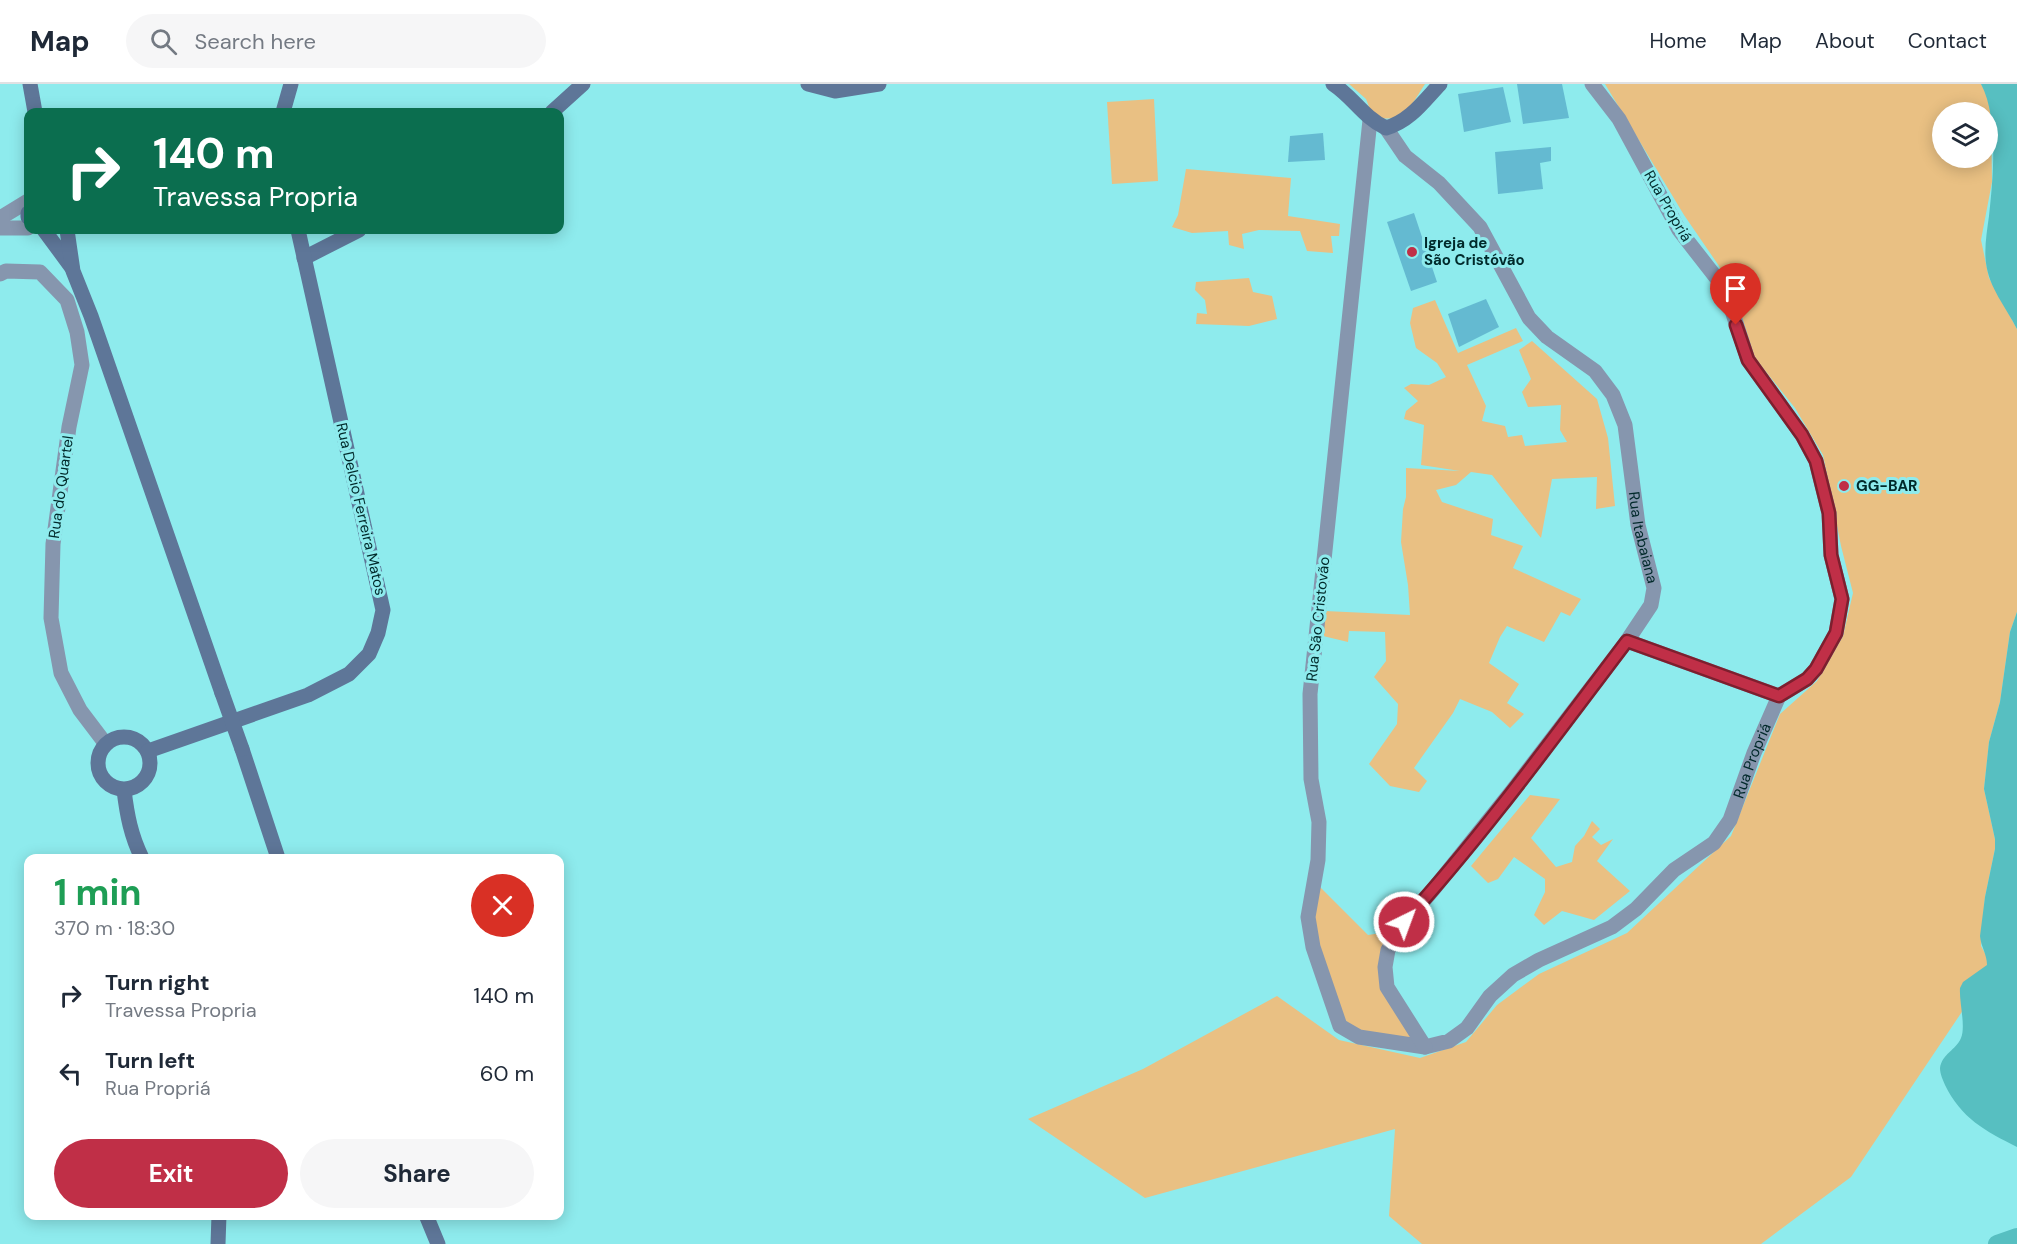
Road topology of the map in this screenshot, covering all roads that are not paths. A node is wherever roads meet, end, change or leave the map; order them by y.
1 (30, 84) edge
2 (291, 84) edge
3 (583, 84) edge
4 (808, 84) edge
5 (879, 84) edge
6 (1333, 84) edge
7 (1440, 84) edge
8 (1592, 84) edge
9 (34, 108) edge
10 (284, 108) edge
11 (556, 108) edge
12 (1370, 120) junction
13 (1386, 128) junction
14 (24, 203) edge
15 (0, 218) edge
16 (0, 228) edge
17 (24, 228) edge
18 (48, 234) edge
19 (68, 234) edge
20 (298, 234) edge
21 (351, 234) edge
22 (304, 258) junction
23 (73, 271) junction
24 (2, 272) edge
25 (1627, 641) junction
26 (1779, 696) junction
27 (105, 743) junction
28 (148, 751) junction
29 (124, 790) junction
30 (140, 854) edge
31 (277, 854) edge
32 (1425, 1047) junction
33 (219, 1220) edge
34 (428, 1220) edge
35 (218, 1244) edge
36 (438, 1244) edge

1 - 9 street
2 - 10 street
3 - 11 street
4 - 5 street
6 - 12 street
7 - 13 street
8 - 26 street, Rua Propriá
12 - 13 street
12 - 32 street, Rua São Cristovão
13 - 25 street, Rua Itabaiana
14 - 15 street
16 - 17 street
18 - 23 street
19 - 23 street
20 - 22 street, Rua Delcio Ferreira Matos
21 - 22 street
22 - 28 street, Rua Delcio Ferreira Matos
23 - 31 street, bridge
24 - 27 street, Rua do Quartel
25 - 26 street
25 - 32 street, Rua Itabaiana
26 - 32 street, Rua Propriá
27 - 28 street
27 - 29 street
28 - 29 street
29 - 30 street
33 - 35 street
34 - 36 street

